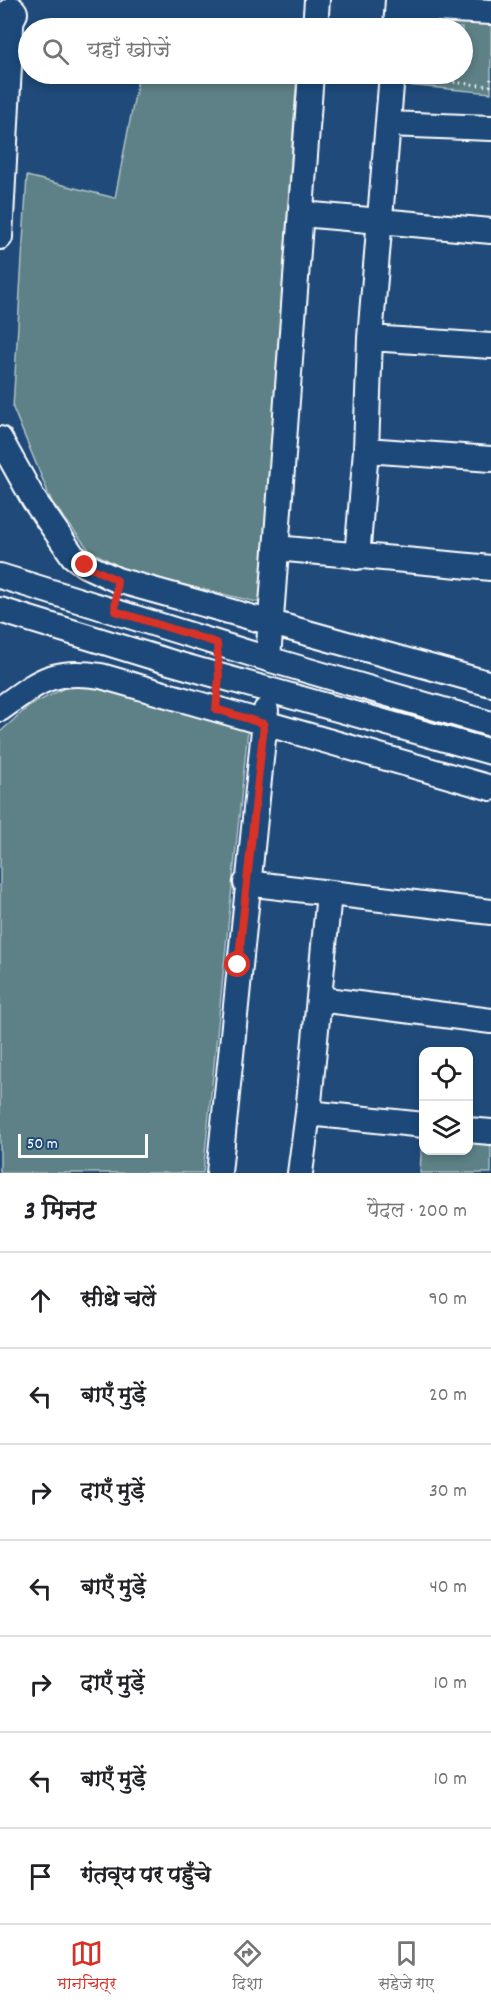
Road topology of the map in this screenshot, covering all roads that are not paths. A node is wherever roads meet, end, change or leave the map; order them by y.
1 (316, 0) edge
2 (397, 12) edge
3 (491, 12) edge
4 (8, 15) edge
5 (315, 18) edge
6 (310, 84) edge
7 (391, 84) edge
8 (388, 124) junction
9 (491, 128) edge
10 (302, 214) junction
11 (380, 221) junction
12 (491, 231) edge
13 (0, 237) edge
14 (370, 338) junction
15 (491, 346) edge
16 (0, 439) edge
17 (366, 450) junction
18 (491, 459) edge
19 (276, 548) junction
20 (357, 557) junction
21 (491, 568) edge
22 (0, 576) edge
23 (117, 580) junction
24 (223, 607) junction
25 (0, 610) edge
26 (115, 611) junction
27 (270, 620) junction
28 (217, 643) junction
29 (110, 644) junction
30 (268, 659) junction
31 (101, 676) junction
32 (219, 677) junction
33 (491, 684) edge
34 (268, 691) junction
35 (0, 709) edge
36 (216, 709) junction
37 (264, 724) junction
38 (491, 724) edge
39 (491, 752) edge
40 (491, 788) edge
41 (246, 883) junction
42 (329, 893) junction
43 (491, 912) edge
44 (319, 999) junction
45 (491, 1021) edge
46 (308, 1113) junction
47 (419, 1125) edge
48 (473, 1130) edge
49 (491, 1132) edge
50 (219, 1173) edge
51 (300, 1173) edge

1 - 5 street
2 - 3 street
4 - 13 street
6 - 10 street
7 - 8 street
8 - 9 street
8 - 11 street
10 - 11 street
10 - 19 street
11 - 12 street
11 - 14 street
14 - 15 street
14 - 17 street
16 - 23 street
17 - 18 street
17 - 20 street
19 - 20 street
19 - 27 street
20 - 21 street
22 - 26 street
23 - 24 street
23 - 26 street
24 - 27 street
24 - 28 street
25 - 29 street
26 - 28 street
27 - 30 street
27 - 33 street
28 - 30 street
28 - 32 street
29 - 31 street
29 - 32 street
30 - 38 street
31 - 35 street
31 - 36 street
32 - 34 street
32 - 36 street
34 - 37 street
34 - 39 street
36 - 37 street
37 - 40 street
37 - 41 street
41 - 42 street
41 - 50 street
42 - 43 street
42 - 44 street
44 - 45 street
44 - 46 street
46 - 47 street
46 - 51 street
48 - 49 street

